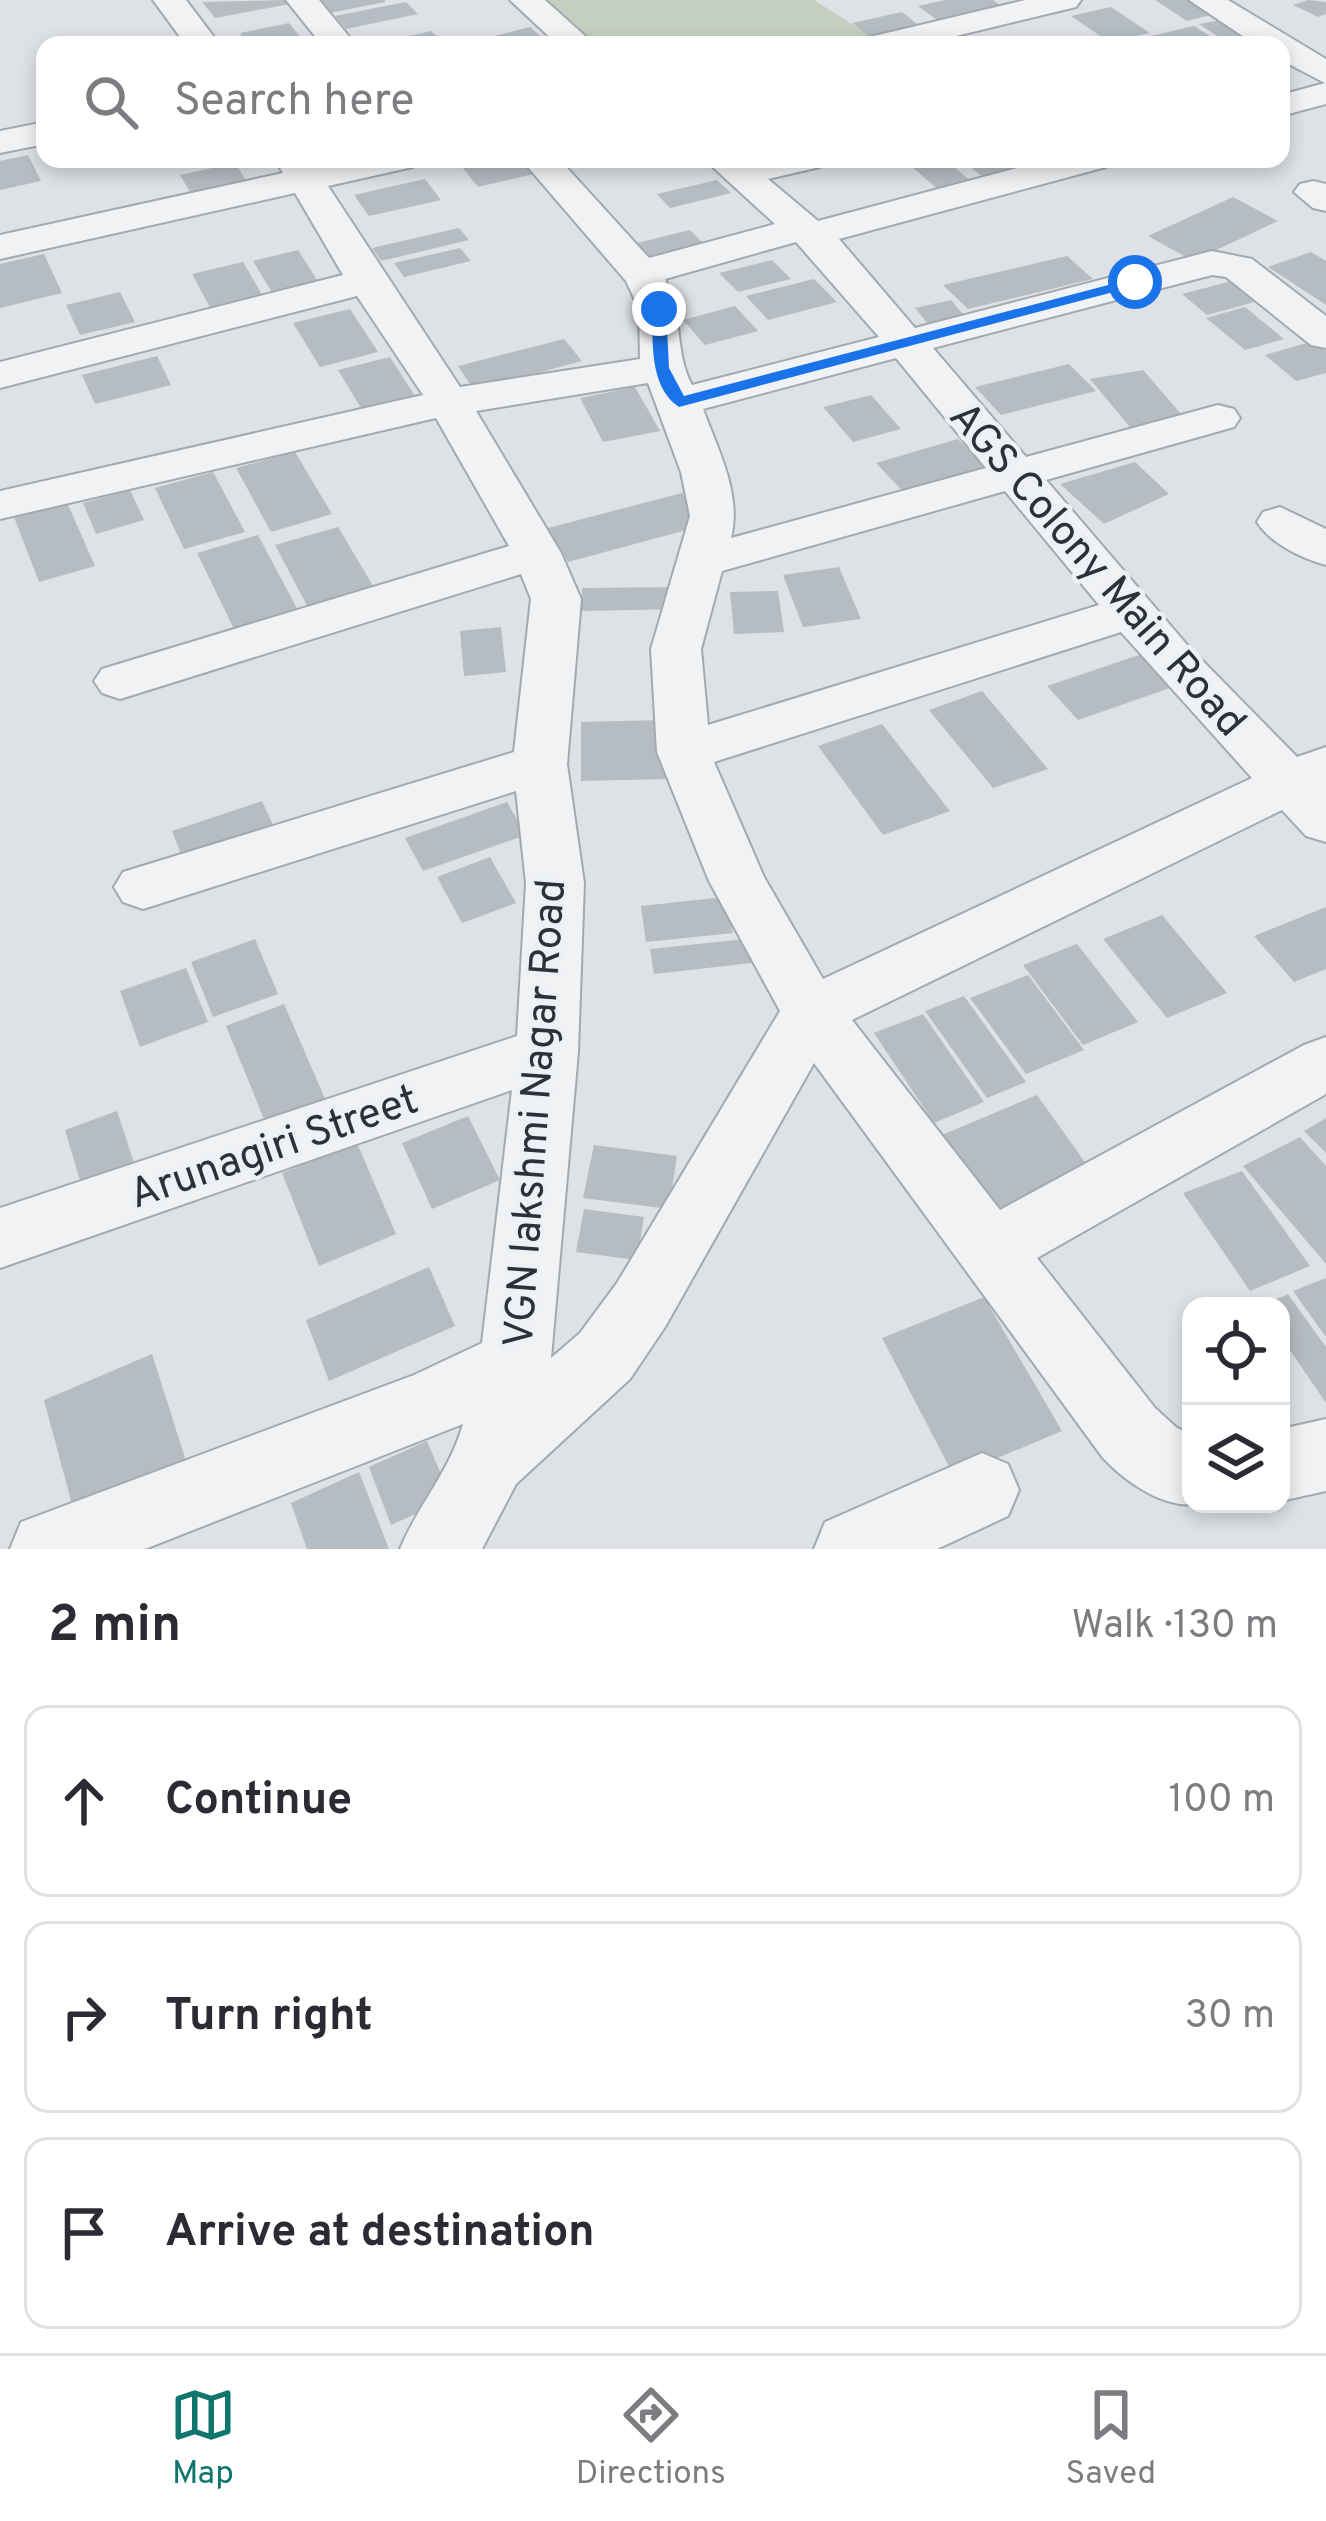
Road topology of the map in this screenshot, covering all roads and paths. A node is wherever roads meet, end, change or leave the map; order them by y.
1 (169, 0) edge
2 (302, 0) edge
3 (526, 0) edge
4 (897, 0) edge
5 (1065, 0) edge
6 (1205, 0) edge
7 (942, 31) junction
8 (196, 36) edge
9 (332, 36) edge
10 (568, 36) edge
11 (919, 36) edge
12 (1262, 36) edge
13 (1290, 53) edge
14 (1326, 74) edge
15 (1326, 93) edge
16 (1290, 103) edge
17 (36, 135) edge
18 (0, 142) edge
19 (547, 168) edge
20 (733, 168) edge
21 (1058, 168) edge
22 (301, 169) edge
23 (807, 232) junction
24 (0, 247) edge
25 (640, 273) junction
26 (367, 280) junction
27 (1326, 336) edge
28 (906, 346) junction
29 (0, 375) edge
30 (670, 385) junction
31 (449, 402) junction
32 (1218, 418) dead end
33 (1015, 475) junction
34 (0, 505) edge
35 (1280, 523) dead end
36 (1326, 550) edge
37 (537, 553) junction
38 (699, 562) junction
39 (1130, 612) junction
40 (120, 681) dead end
41 (684, 752) junction
42 (540, 764) junction
43 (1314, 791) edge
44 (143, 887) dead end
45 (811, 1012) junction
46 (547, 1052) junction
47 (1326, 1063) edge
48 (0, 1238) edge
49 (990, 1250) junction
50 (515, 1363) junction
51 (1326, 1455) edge
52 (490, 1459) junction
53 (1290, 1463) edge
54 (1182, 1470) edge
55 (982, 1490) dead end
56 (48, 1549) edge
57 (438, 1549) edge
58 (852, 1549) edge

1 - 8 street
2 - 9 street
3 - 10 street
4 - 7 street
5 - 7 street
6 - 12 street
7 - 11 street
13 - 14 street
15 - 16 street
17 - 18 street
19 - 25 street
20 - 23 street, AGS Colony Main Road
21 - 23 street
22 - 24 street
22 - 26 street, VGN lakshmi Nagar Road
23 - 25 street
23 - 28 street, AGS Colony Main Road
25 - 30 street
26 - 29 street
26 - 31 street, VGN lakshmi Nagar Road
27 - 28 street
28 - 30 street
28 - 33 street, AGS Colony Main Road
30 - 31 street
30 - 38 street
31 - 34 street
31 - 37 street, VGN lakshmi Nagar Road
32 - 33 street
33 - 38 street
33 - 39 street, AGS Colony Main Road
35 - 36 street
37 - 40 street
37 - 42 street, VGN lakshmi Nagar Road
38 - 41 street
39 - 41 street
39 - 43 street, AGS Colony Main Road
41 - 45 street
42 - 44 street
42 - 46 street, VGN lakshmi Nagar Road
43 - 45 street
45 - 49 street
45 - 52 street
46 - 48 street, Arunagiri Street
46 - 50 street, VGN lakshmi Nagar Road
47 - 49 street
49 - 54 street
50 - 52 street, VGN lakshmi Nagar Road
50 - 56 street
51 - 53 street
52 - 57 street, VGN lakshmi Nagar Road
55 - 58 street

